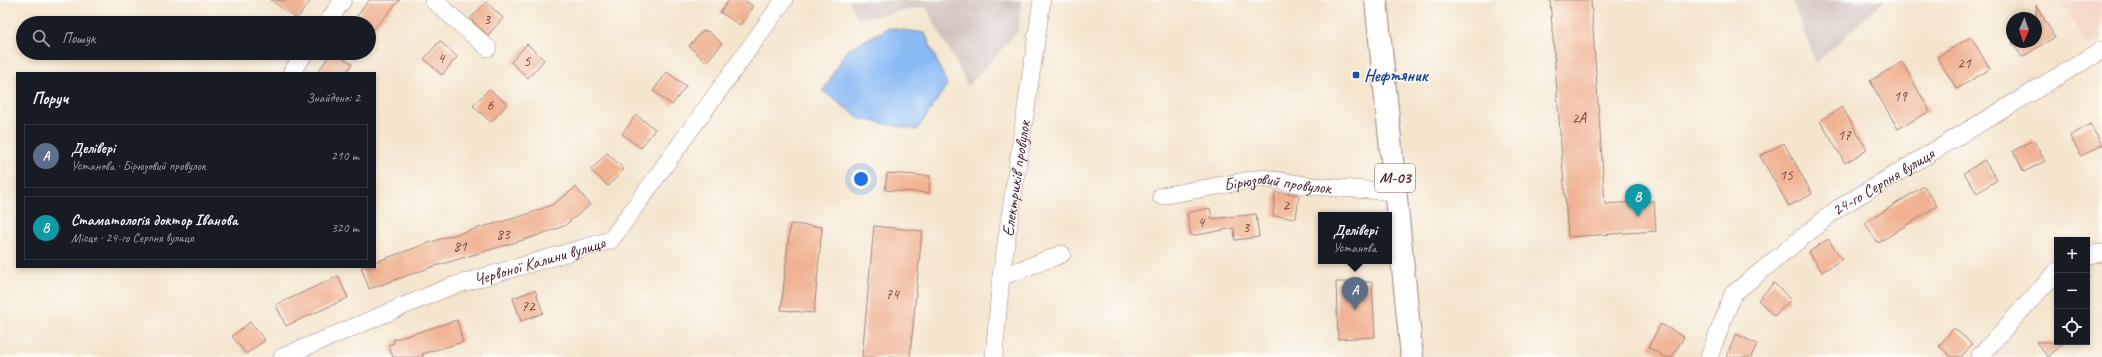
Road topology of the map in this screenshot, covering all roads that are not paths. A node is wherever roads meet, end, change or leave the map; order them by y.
1 (343, 0) edge
2 (433, 0) edge
3 (784, 0) edge
4 (1042, 0) edge
5 (1376, 0) edge
6 (332, 16) edge
7 (488, 48) dead end
8 (2102, 50) edge
9 (300, 60) edge
10 (292, 72) edge
11 (1395, 192) junction
12 (1160, 196) dead end
13 (2102, 253) edge
14 (1062, 254) dead end
15 (2090, 254) edge
16 (2055, 273) edge
17 (1001, 277) junction
18 (282, 357) edge
19 (994, 357) edge
20 (1412, 357) edge
21 (1709, 357) edge
22 (1979, 357) edge

1 - 6 street
2 - 7 street
3 - 18 street, Червоної Калини вулиця
4 - 17 street, Електриків провулок
5 - 11 highway, М-03
8 - 21 street, 24-го Серпня вулиця
9 - 10 street
11 - 12 street, Бірюзовий провулок
11 - 20 highway, М-03
13 - 15 street
14 - 17 street
16 - 22 street
17 - 19 street, Електриків провулок

